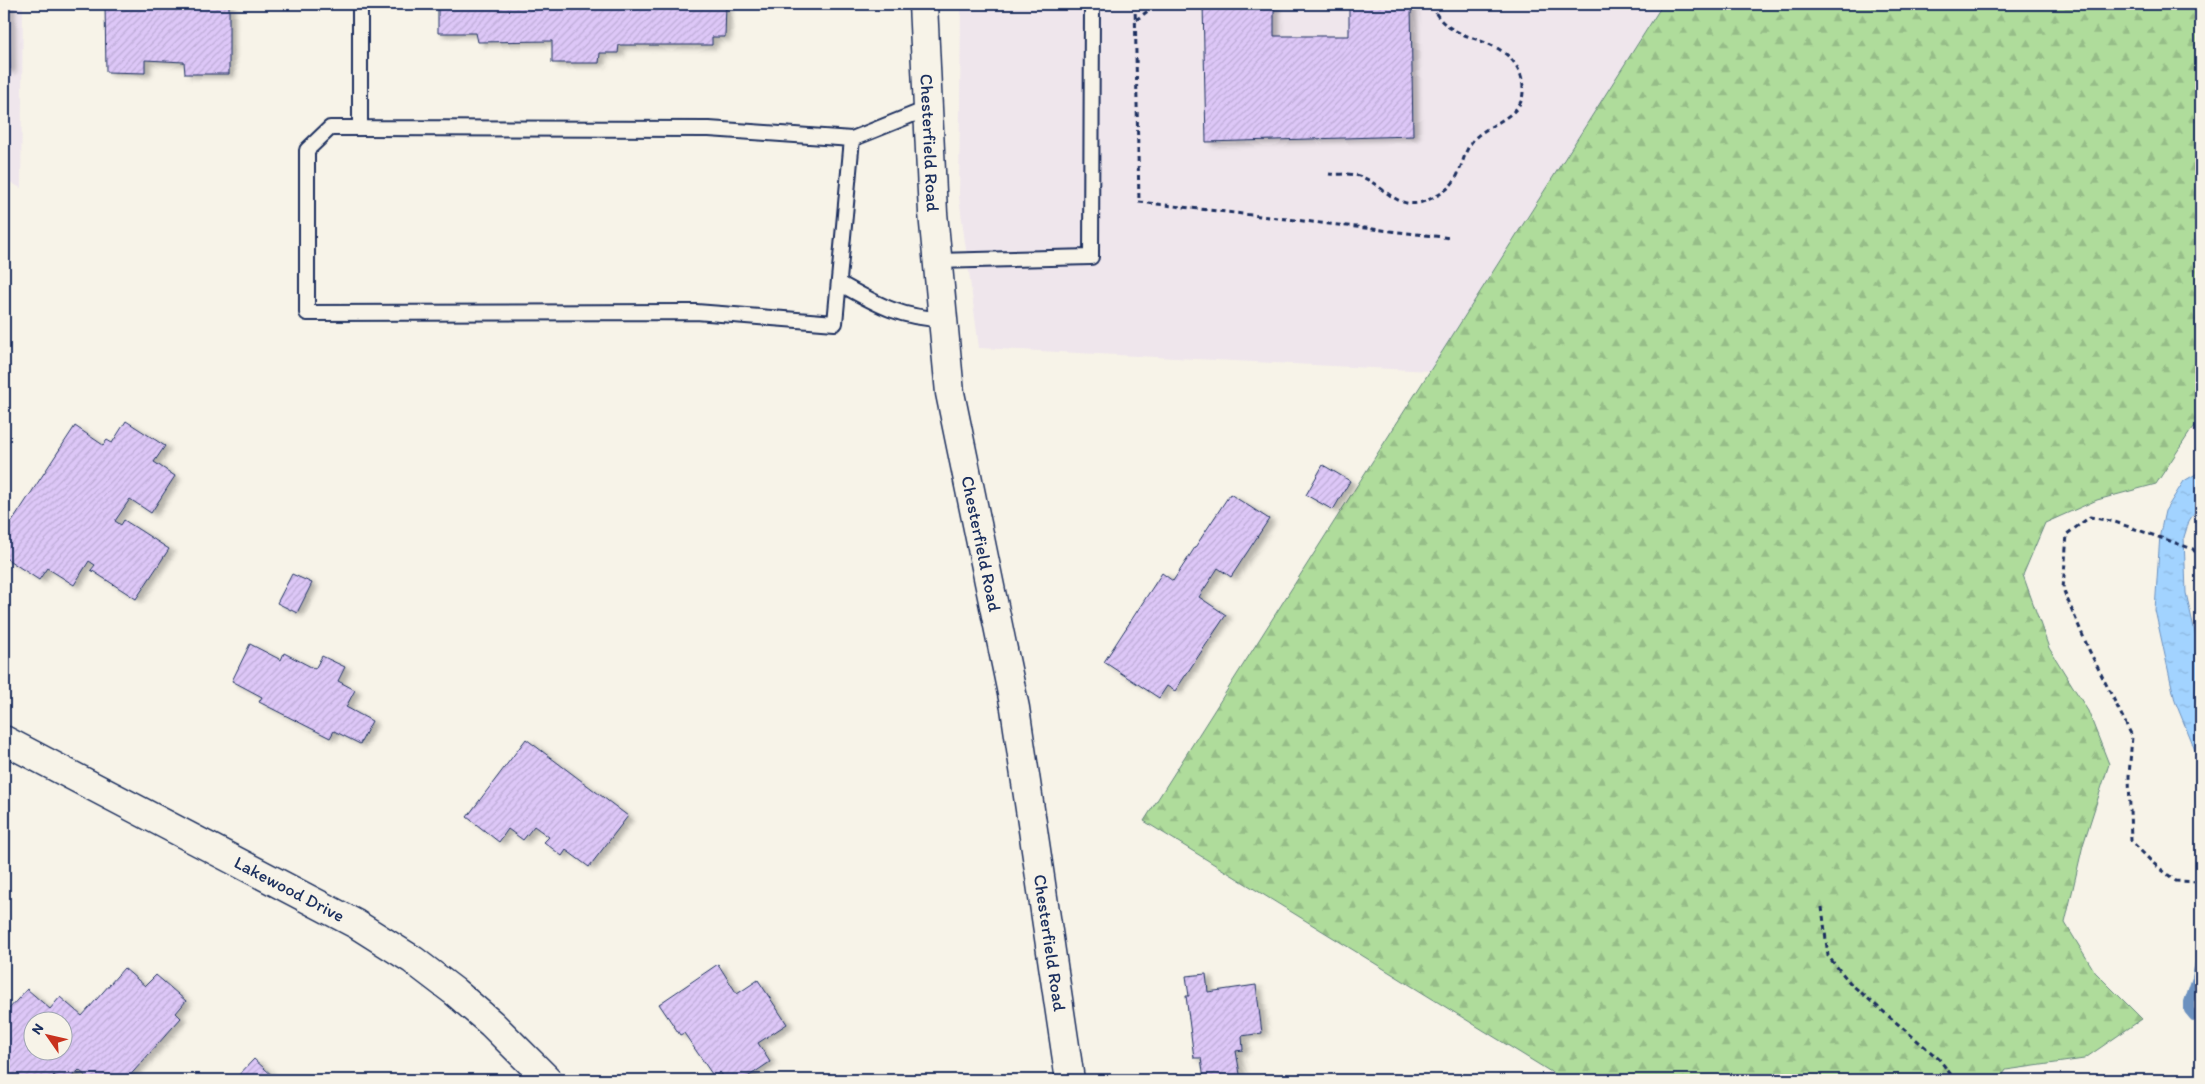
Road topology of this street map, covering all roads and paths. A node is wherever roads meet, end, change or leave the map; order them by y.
1 (360, 4) edge
2 (923, 4) edge
3 (1092, 4) edge
4 (1135, 4) edge
5 (1157, 4) edge
6 (1432, 4) edge
7 (1554, 4) edge
8 (1602, 4) edge
9 (1135, 20) junction
10 (929, 108) junction
11 (360, 128) junction
12 (852, 139) junction
13 (1328, 174) dead end
14 (1451, 238) dead end
15 (937, 261) junction
16 (839, 282) junction
17 (942, 318) junction
18 (2201, 559) edge
19 (4, 740) edge
20 (2201, 882) edge
21 (1822, 907) dead end
22 (548, 1080) edge
23 (1070, 1080) edge
24 (1955, 1080) edge

1 - 11 lane
2 - 10 street, Chesterfield Road
3 - 15 lane
4 - 9 path
5 - 9 path
6 - 13 path
7 - 8 path
9 - 14 path
10 - 12 lane
10 - 15 street, Chesterfield Road
11 - 12 lane
11 - 16 lane
12 - 16 lane
15 - 17 street, Chesterfield Road
16 - 17 lane
17 - 23 street, Chesterfield Road
18 - 20 path
19 - 22 street, Lakewood Drive
21 - 24 path

